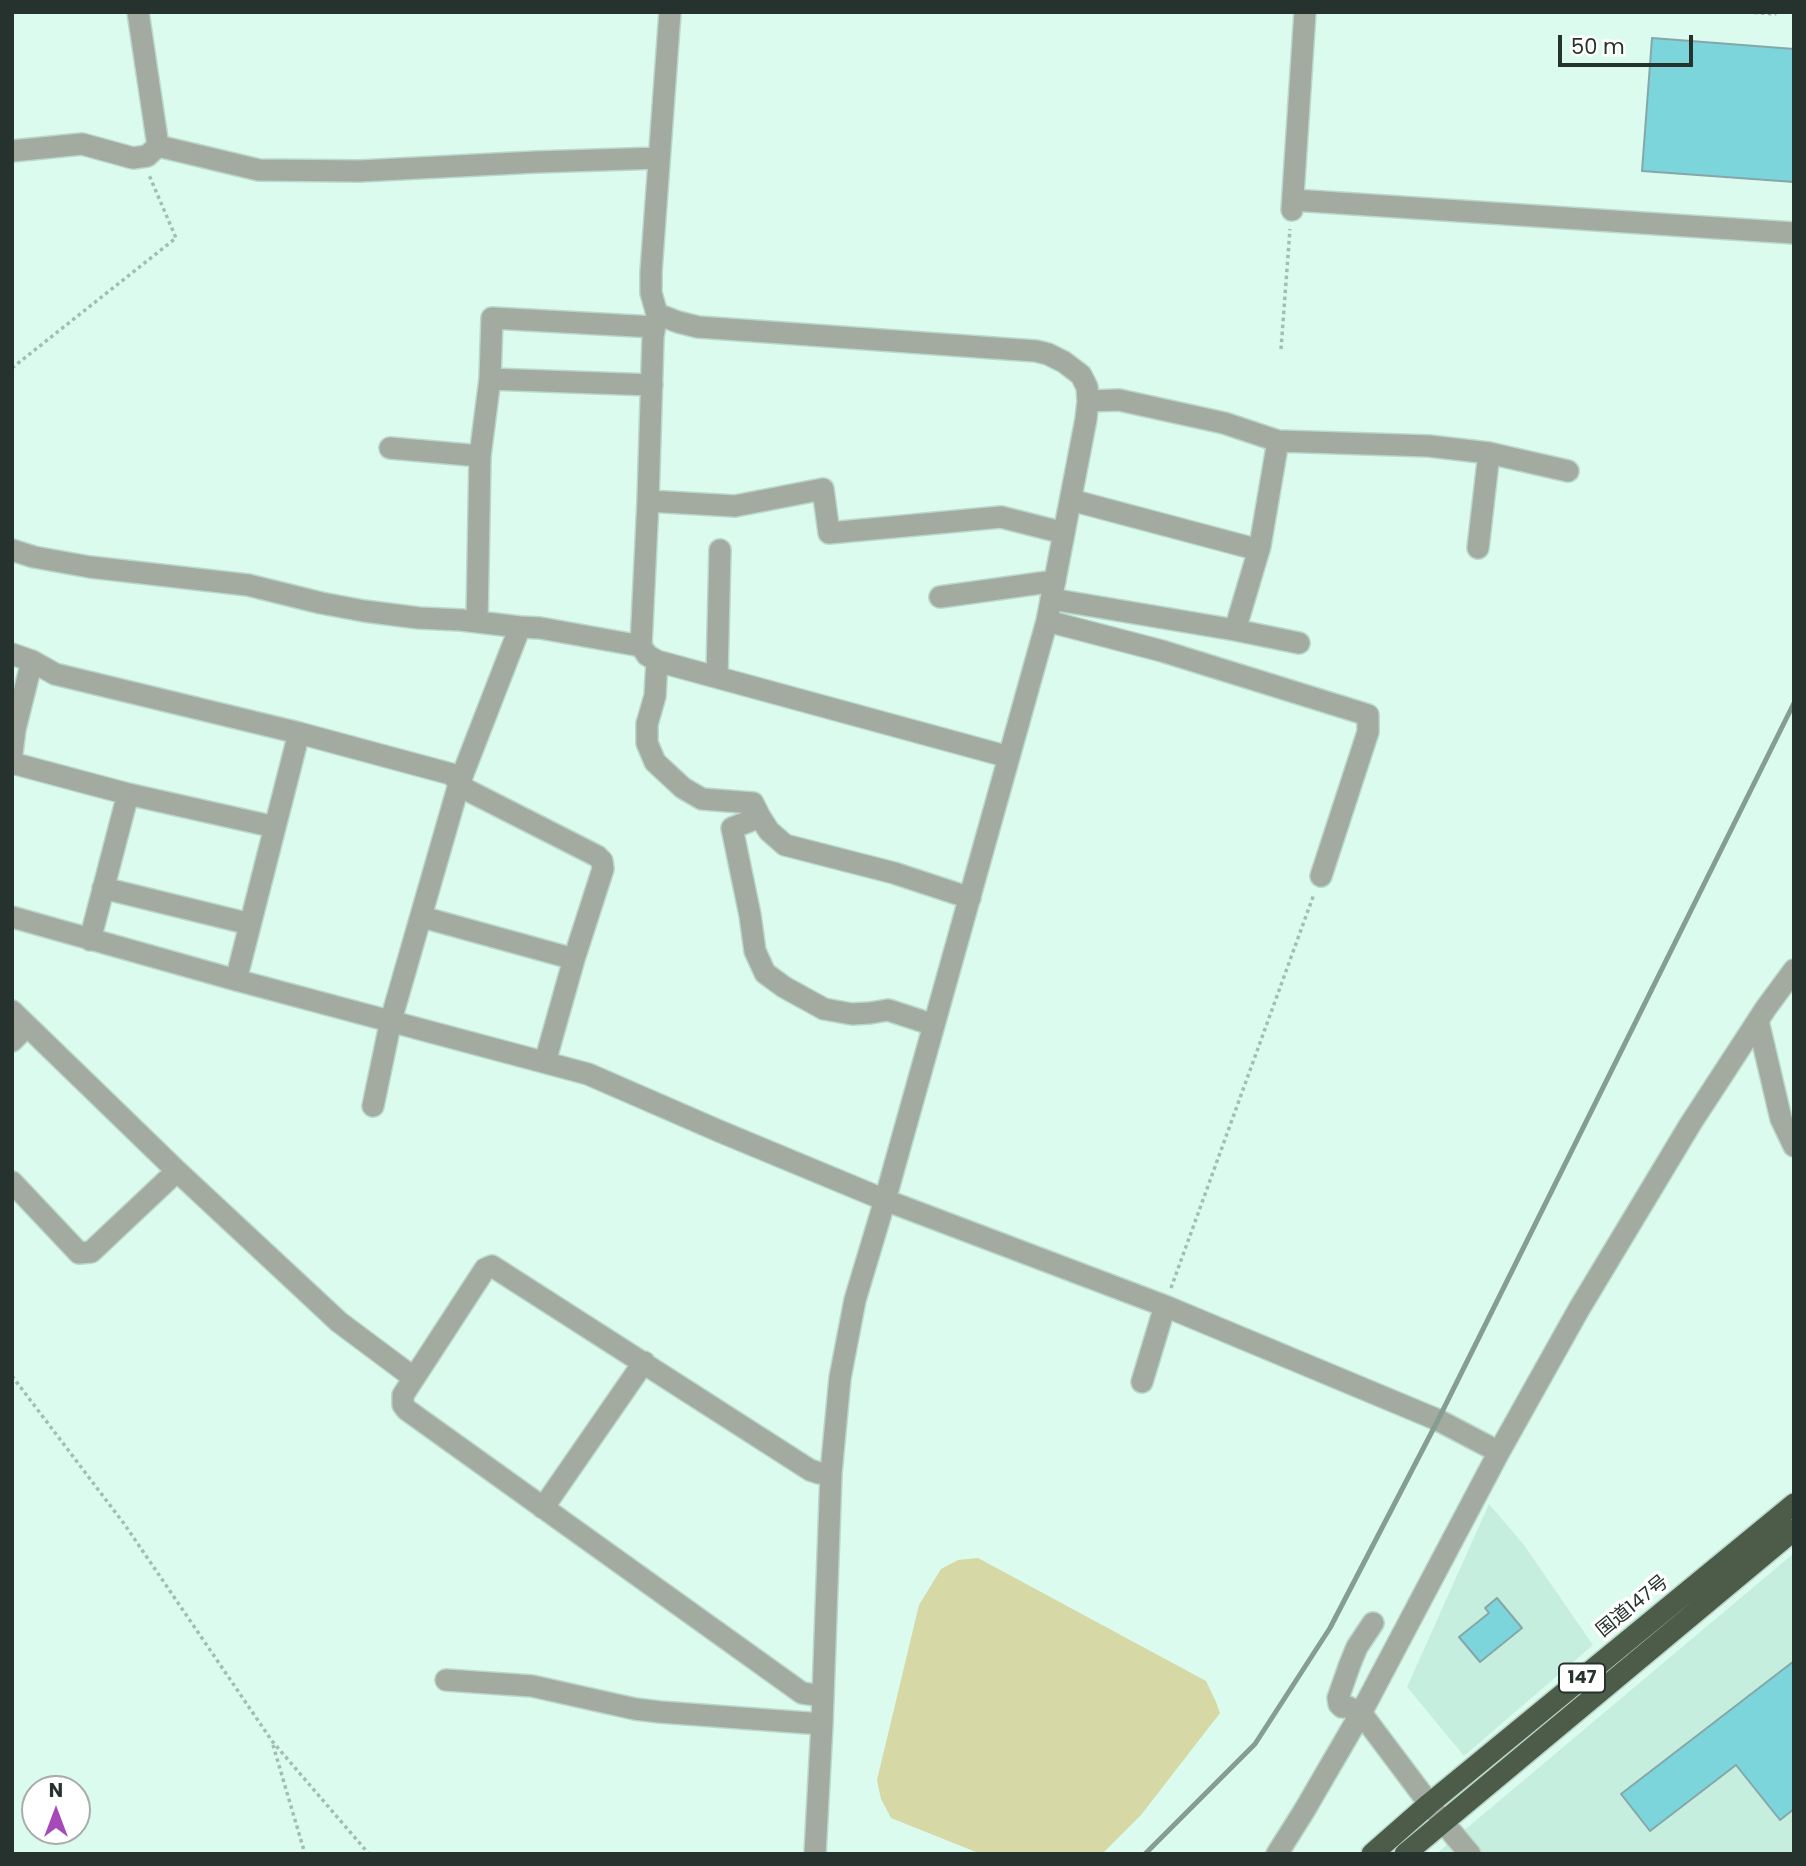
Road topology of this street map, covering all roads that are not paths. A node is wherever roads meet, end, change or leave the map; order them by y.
1 (138, 12) edge
2 (670, 12) edge
3 (1305, 12) edge
4 (12, 151) edge
5 (150, 152) junction
6 (659, 158) junction
7 (1794, 233) edge
8 (656, 321) junction
9 (489, 379) junction
10 (652, 385) junction
11 (1088, 401) junction
12 (1278, 441) junction
13 (390, 448) dead end
14 (1489, 453) junction
15 (480, 456) junction
16 (1568, 471) dead end
17 (1071, 500) junction
18 (648, 502) junction
19 (1064, 533) junction
20 (1478, 548) dead end
21 (12, 550) edge
22 (720, 550) dead end
23 (1259, 550) junction
24 (1053, 590) junction
25 (940, 597) dead end
26 (1047, 621) junction
27 (477, 622) junction
28 (520, 627) junction
29 (1235, 630) junction
30 (1299, 643) dead end
31 (640, 646) junction
32 (22, 658) edge
33 (657, 661) junction
34 (717, 677) junction
35 (14, 729) edge
36 (299, 733) junction
37 (12, 753) edge
38 (1009, 757) junction
39 (12, 763) edge
40 (459, 783) junction
41 (128, 794) junction
42 (760, 817) junction
43 (275, 827) junction
44 (1321, 876) road end
45 (103, 888) junction
46 (970, 898) junction
47 (422, 916) junction
48 (12, 917) edge
49 (250, 924) junction
50 (90, 940) junction
51 (574, 959) junction
52 (1794, 970) edge
53 (236, 980) junction
54 (391, 1020) junction
55 (1758, 1021) junction
56 (934, 1025) junction
57 (17, 1026) edge
58 (545, 1062) junction
59 (373, 1106) dead end
60 (1794, 1146) edge
61 (177, 1171) junction
62 (12, 1182) edge
63 (885, 1200) junction
64 (1165, 1306) junction
65 (644, 1362) junction
66 (414, 1378) junction
67 (1142, 1382) dead end
68 (1499, 1452) junction
69 (831, 1474) junction
70 (1794, 1504) edge
71 (543, 1508) junction
72 (1794, 1530) edge
73 (1373, 1623) dead end
74 (446, 1680) dead end
75 (823, 1696) junction
76 (1361, 1713) junction
77 (822, 1724) junction
78 (1429, 1804) junction
79 (1443, 1822) junction
80 (815, 1854) edge
81 (1277, 1854) edge
82 (1372, 1854) edge
83 (1405, 1854) edge
84 (1469, 1854) edge

1 - 5 street
2 - 6 street
3 - 7 street
4 - 5 street
5 - 6 street
6 - 8 street
8 - 9 street
8 - 10 street
8 - 11 street
9 - 10 street
9 - 15 street
10 - 18 street
11 - 12 street
11 - 17 street
12 - 14 street
12 - 23 street
13 - 15 street
14 - 16 street
14 - 20 street
15 - 27 street
17 - 19 street
17 - 23 street
18 - 19 street
18 - 31 street
19 - 24 street
21 - 27 street
22 - 34 street
23 - 29 street
24 - 25 street
24 - 26 street
24 - 29 street
26 - 38 street
26 - 44 street
27 - 28 street
28 - 31 street
28 - 40 street
29 - 30 street
31 - 33 street
32 - 35 street
32 - 36 street
33 - 34 street
33 - 42 street
34 - 38 street
35 - 37 street
36 - 40 street
36 - 43 street
38 - 46 street
39 - 41 street
40 - 47 street
40 - 51 street
41 - 43 street
41 - 45 street
42 - 46 street
42 - 56 street
43 - 49 street
45 - 49 street
45 - 50 street
46 - 56 street
47 - 51 street
47 - 54 street
48 - 50 street
49 - 53 street
50 - 53 street
51 - 58 street
52 - 55 street
53 - 54 street
54 - 58 street
54 - 59 street
55 - 60 street
55 - 68 street
56 - 63 street
57 - 61 street
58 - 63 street
61 - 62 street
61 - 66 street
63 - 64 street
63 - 69 street
64 - 67 street
64 - 68 street
65 - 66 street
65 - 69 street
65 - 71 street
66 - 71 street
68 - 76 street
69 - 75 street
70 - 78 highway, 国道147号 / 147
71 - 75 street
72 - 79 highway, 147
73 - 76 street
74 - 77 street
75 - 77 street
76 - 78 street
76 - 81 street
77 - 80 street
78 - 79 street
78 - 82 highway, 国道147号 / 147
79 - 83 highway, 147
79 - 84 street

